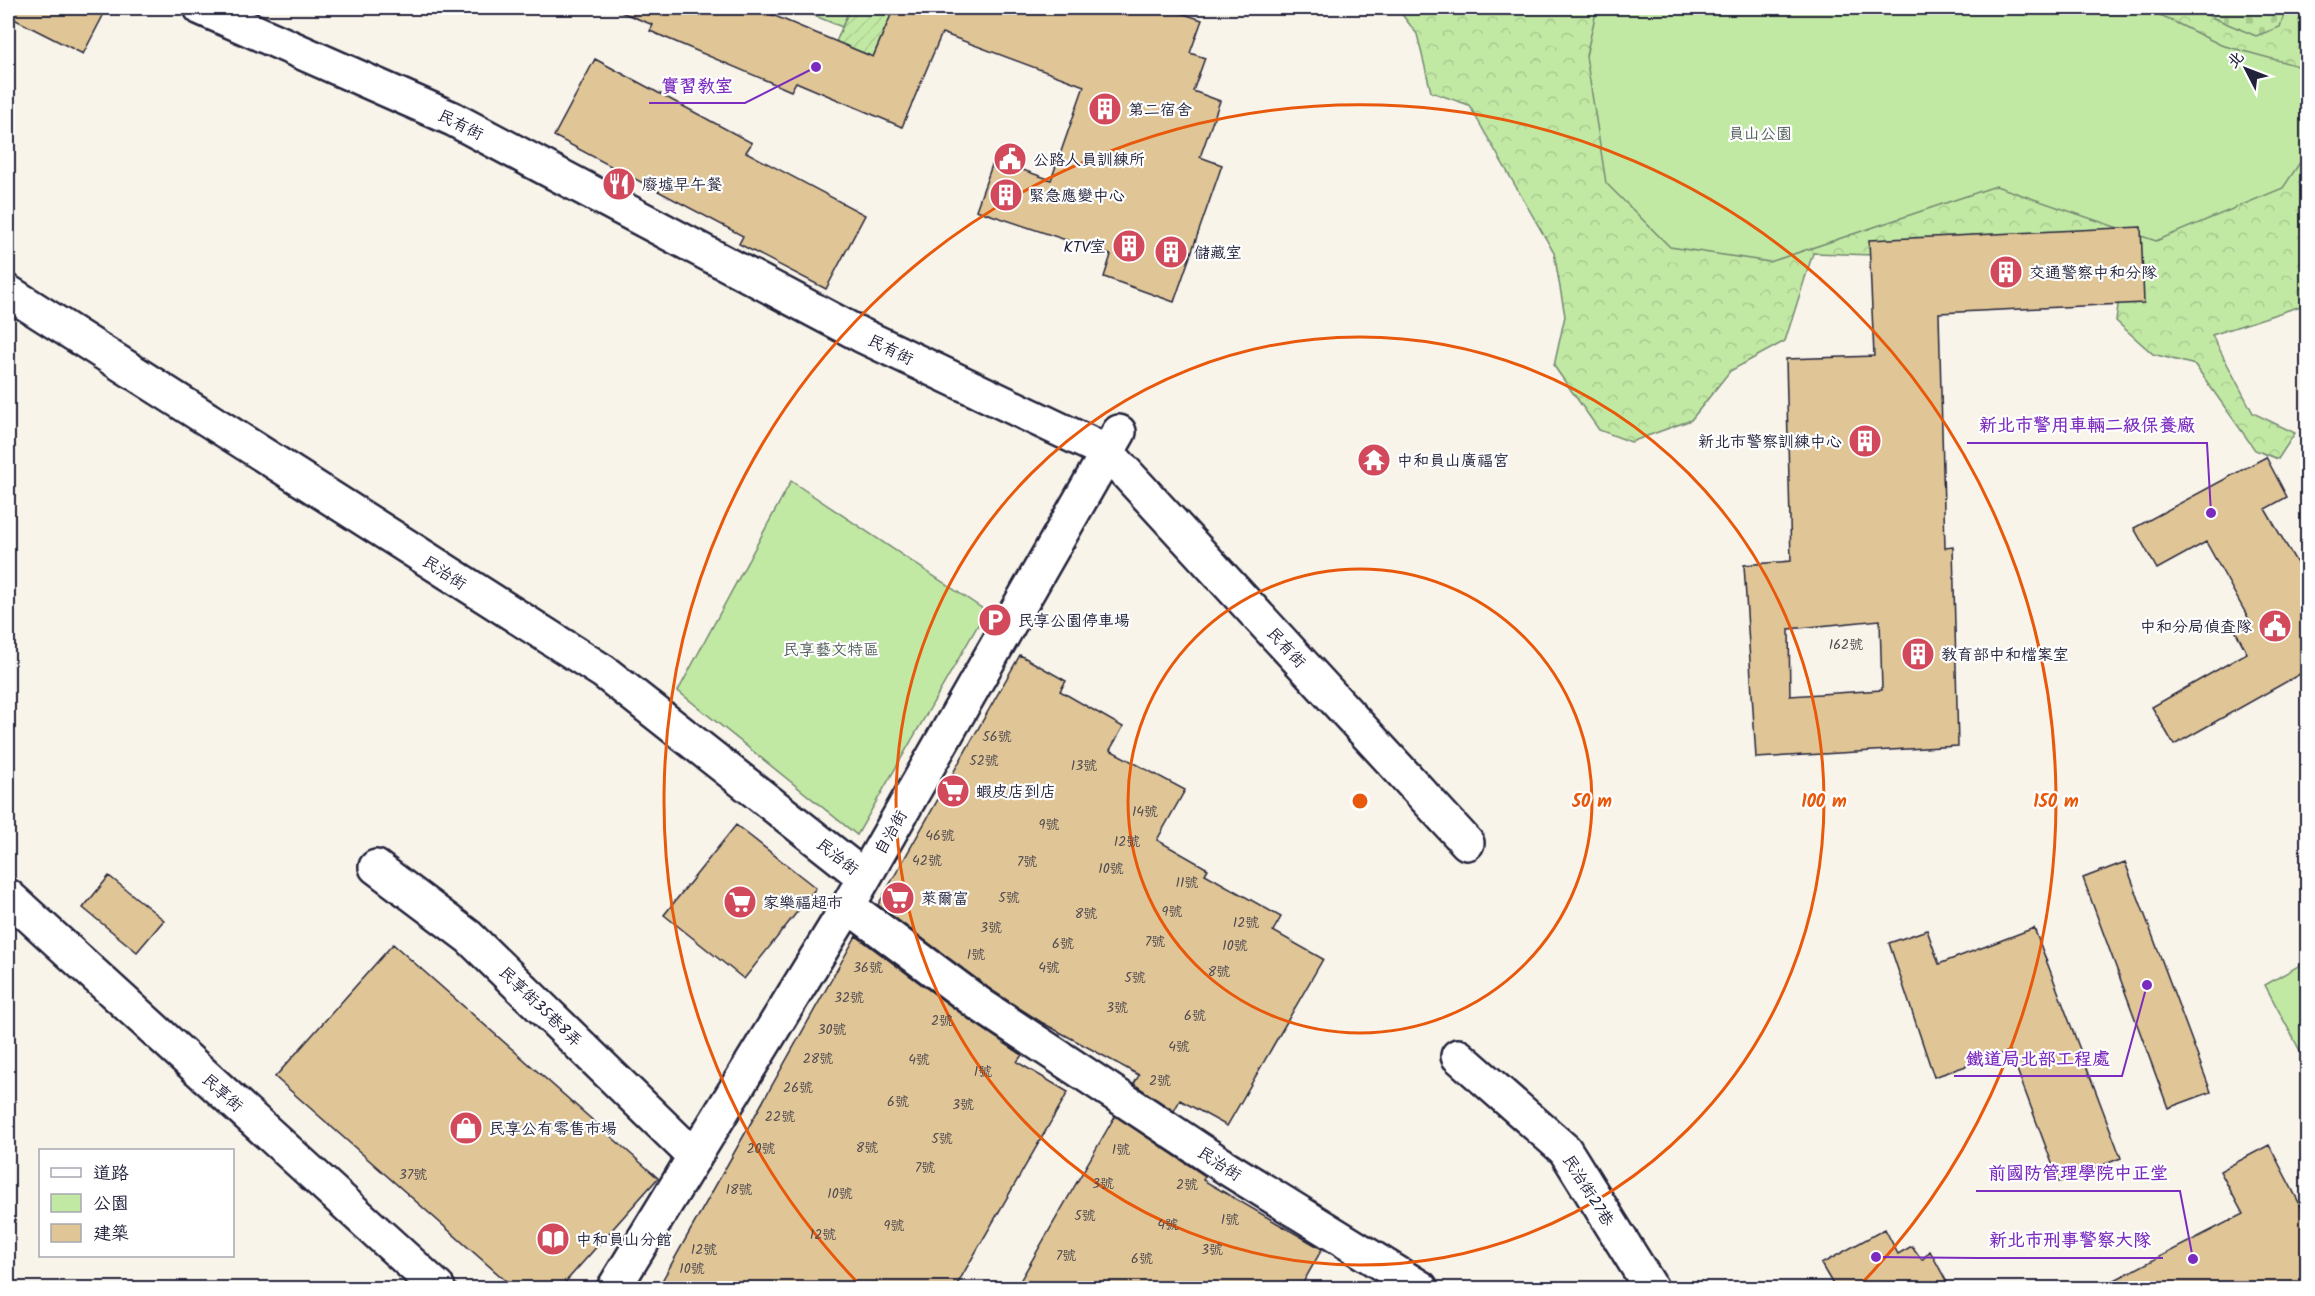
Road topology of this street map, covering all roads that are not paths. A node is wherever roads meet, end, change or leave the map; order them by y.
1 (201, 8) edge
2 (8, 292) edge
3 (1113, 442) junction
4 (1467, 843) dead end
5 (376, 867) dead end
6 (864, 877) junction
7 (8, 896) edge
8 (848, 906) junction
9 (1458, 1056) dead end
10 (695, 1157) junction
11 (438, 1288) edge
12 (614, 1288) edge
13 (1421, 1288) edge
14 (1651, 1288) edge

1 - 3 street, 民有街
2 - 6 street, 民治街
3 - 4 street, 民有街
3 - 6 street, 自治街
5 - 10 street, 民享街35巷8弄
6 - 8 street, 自治街
7 - 11 street, 民享街
8 - 10 street, 自治街
8 - 13 street, 民治街
9 - 14 street, 民治街27巷
10 - 12 street, 自治街

